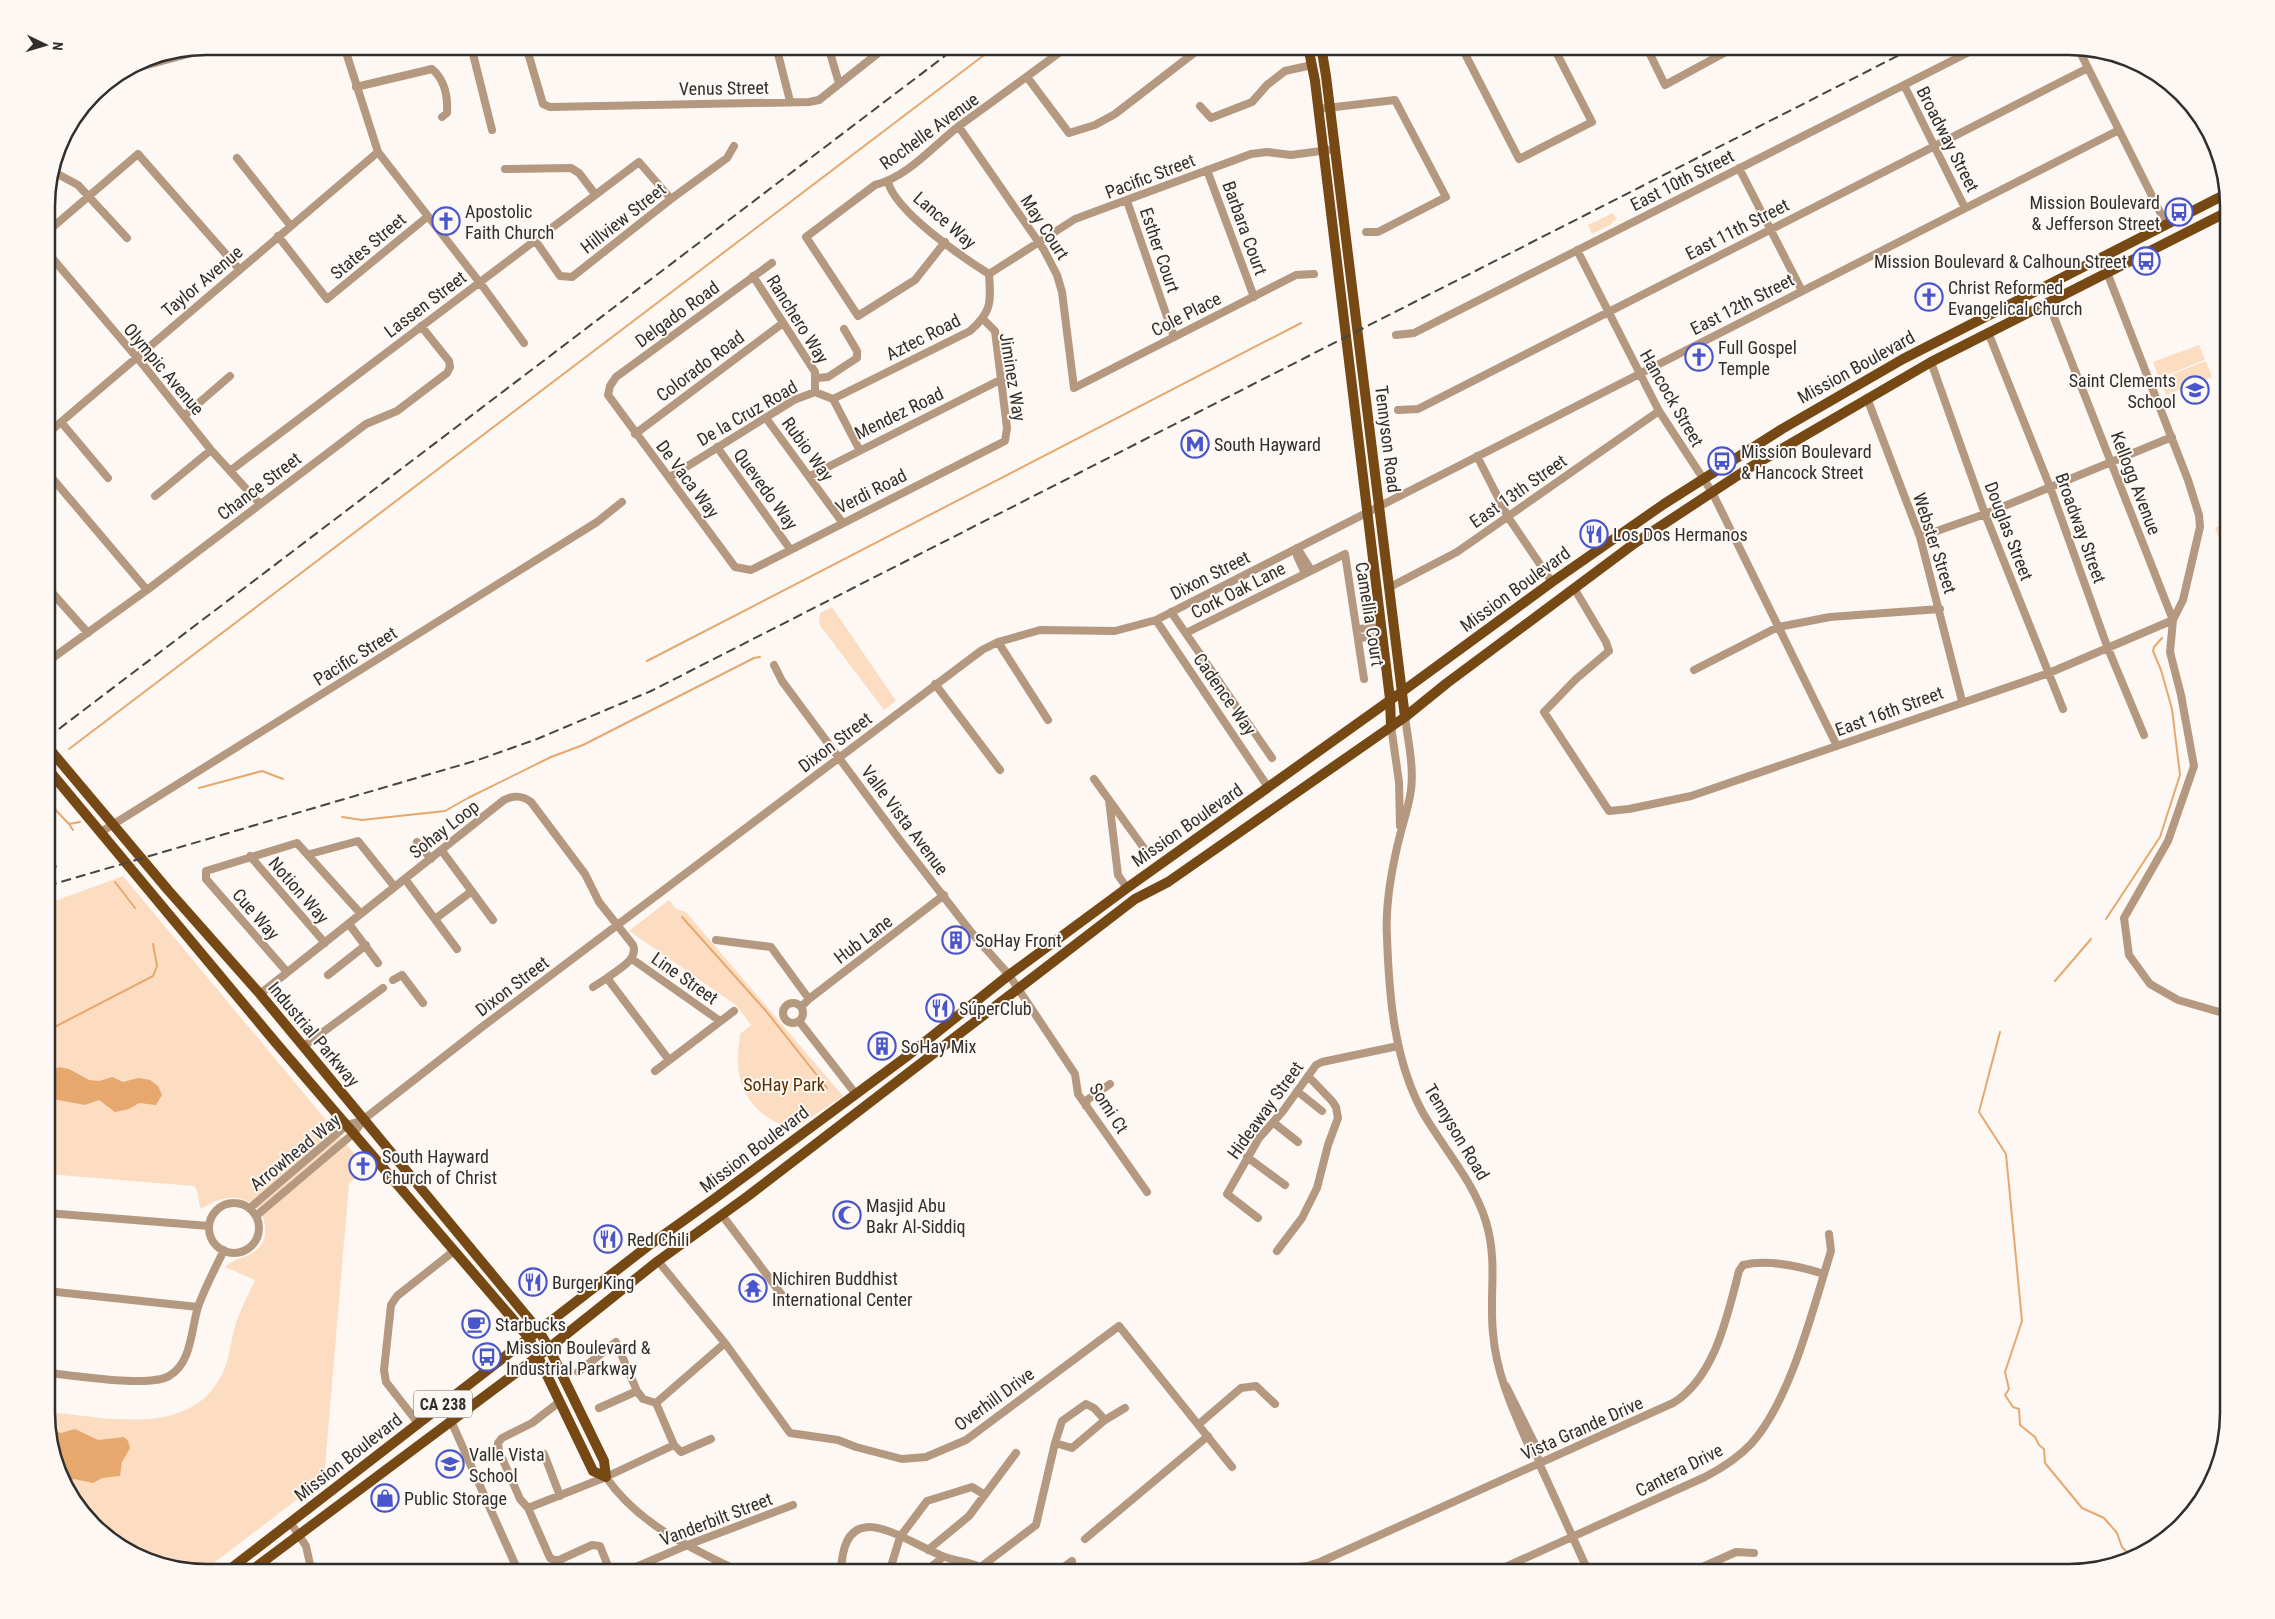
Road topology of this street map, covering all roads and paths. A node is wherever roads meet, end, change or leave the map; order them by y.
1 (347, 55) edge
2 (473, 55) edge
3 (529, 55) edge
4 (778, 55) edge
5 (830, 55) edge
6 (875, 55) edge
7 (1056, 55) edge
8 (1191, 55) edge
9 (1310, 55) edge
10 (1322, 55) edge
11 (1466, 55) edge
12 (1558, 55) edge
13 (1651, 55) edge
14 (1723, 55) edge
15 (1963, 55) edge
16 (2082, 55) edge
17 (1312, 65) junction
18 (2088, 68) junction
19 (1027, 77) junction
20 (838, 83) junction
21 (1904, 85) junction
22 (356, 87) junction
23 (790, 101) junction
24 (1200, 106) dead end
25 (1330, 108) junction
26 (1318, 109) junction
27 (442, 117) dead end
28 (959, 127) junction
29 (492, 130) dead end
30 (2118, 130) junction
31 (734, 146) dead end
32 (1934, 146) junction
33 (1336, 149) junction
34 (1323, 151) junction
35 (378, 152) junction
36 (237, 158) dead end
37 (1740, 168) junction
38 (505, 169) dead end
39 (1207, 170) junction
40 (59, 174) edge
41 (888, 182) junction
42 (595, 194) junction
43 (88, 196) junction
44 (2220, 197) edge
45 (671, 198) junction
46 (1127, 201) junction
47 (1966, 208) junction
48 (2220, 215) edge
49 (427, 217) junction
50 (2166, 224) junction
51 (55, 225) edge
52 (290, 225) junction
53 (1771, 229) junction
54 (1366, 232) dead end
55 (278, 236) junction
56 (127, 238) dead end
57 (535, 240) junction
58 (1038, 241) junction
59 (945, 242) junction
60 (1577, 250) junction
61 (2101, 257) junction
62 (55, 261) edge
63 (772, 263) dead end
64 (239, 269) junction
65 (2107, 272) junction
66 (989, 274) junction
67 (1314, 274) dead end
68 (753, 276) junction
69 (479, 282) junction
70 (1802, 290) junction
71 (1254, 297) junction
72 (2048, 302) junction
73 (1608, 312) junction
74 (983, 319) junction
75 (783, 323) junction
76 (421, 326) junction
77 (844, 329) dead end
78 (1988, 332) junction
79 (1396, 335) dead end
80 (1174, 337) junction
81 (524, 344) dead end
82 (136, 357) junction
83 (1931, 362) junction
84 (1639, 374) junction
85 (230, 376) dead end
86 (816, 378) junction
87 (1002, 379) junction
88 (1074, 388) joint
89 (815, 392) junction
90 (608, 395) joint
91 (1867, 398) junction
92 (833, 399) junction
93 (1398, 410) dead end
94 (1658, 411) junction
95 (184, 415) junction
96 (766, 418) junction
97 (61, 422) junction
98 (55, 427) edge
99 (635, 434) junction
100 (2172, 437) junction
101 (1005, 441) joint
102 (718, 448) junction
103 (859, 449) junction
104 (211, 450) junction
105 (1476, 456) junction
106 (2111, 462) junction
107 (230, 471) junction
108 (810, 476) junction
109 (670, 477) junction
110 (108, 478) dead end
111 (1703, 478) junction
112 (55, 482) edge
113 (2050, 488) junction
114 (1712, 492) junction
115 (155, 496) dead end
116 (622, 502) dead end
117 (260, 504) junction
118 (1379, 504) junction
119 (1366, 511) junction
120 (1985, 514) junction
121 (1508, 516) junction
122 (842, 522) junction
123 (1920, 538) junction
124 (790, 548) junction
125 (1297, 548) junction
126 (1345, 554) joint
127 (751, 570) joint
128 (1308, 572) junction
129 (1552, 582) junction
130 (1390, 587) junction
131 (1574, 588) junction
132 (146, 590) junction
133 (55, 596) edge
134 (1940, 609) junction
135 (1171, 612) junction
136 (1156, 620) junction
137 (2173, 620) junction
138 (1778, 627) junction
139 (1358, 630) junction
140 (1381, 631) junction
141 (88, 633) junction
142 (1186, 633) junction
143 (1359, 638) junction
144 (998, 642) junction
145 (2107, 646) junction
146 (55, 656) edge
147 (774, 665) dead end
148 (1694, 670) dead end
149 (2049, 673) junction
150 (1364, 678) dead end
151 (935, 684) junction
152 (1403, 691) junction
153 (1390, 699) junction
154 (1962, 701) junction
155 (2063, 709) dead end
156 (1405, 717) junction
157 (1048, 720) dead end
158 (1391, 726) junction
159 (2144, 736) dead end
160 (1837, 746) junction
161 (55, 756) edge
162 (839, 758) junction
163 (1272, 758) dead end
164 (1000, 770) dead end
165 (55, 777) edge
166 (1094, 779) dead end
167 (1268, 787) junction
168 (1109, 800) junction
169 (112, 824) junction
170 (101, 832) junction
171 (1400, 836) junction
172 (417, 842) dead end
173 (442, 851) junction
174 (1146, 851) dead end
175 (310, 854) junction
176 (250, 856) junction
177 (431, 859) junction
178 (405, 879) junction
179 (394, 886) junction
180 (1127, 888) junction
181 (472, 891) junction
182 (944, 896) junction
183 (361, 914) junction
184 (435, 920) junction
185 (493, 920) dead end
186 (349, 924) junction
187 (618, 926) junction
188 (716, 940) dead end
189 (325, 943) junction
190 (366, 945) junction
191 (457, 948) dead end
192 (632, 959) junction
193 (378, 963) dead end
194 (287, 972) junction
195 (328, 975) dead end
196 (1009, 975) junction
197 (607, 978) junction
198 (393, 980) dead end
199 (593, 987) dead end
200 (383, 988) dead end
201 (1018, 988) junction
202 (260, 994) junction
203 (809, 999) junction
204 (423, 1003) dead end
205 (801, 1007) junction
206 (734, 1011) dead end
207 (2220, 1012) edge
208 (720, 1021) junction
209 (799, 1021) junction
210 (304, 1046) junction
211 (1398, 1046) junction
212 (669, 1060) junction
213 (655, 1071) dead end
214 (1308, 1076) junction
215 (1110, 1084) dead end
216 (1296, 1091) junction
217 (855, 1093) junction
218 (1086, 1106) junction
219 (1322, 1111) dead end
220 (364, 1119) junction
221 (1274, 1123) junction
222 (351, 1129) junction
223 (1298, 1142) dead end
224 (1247, 1157) junction
225 (1284, 1185) dead end
226 (1147, 1192) dead end
227 (250, 1208) junction
228 (55, 1214) edge
229 (722, 1215) junction
230 (256, 1216) junction
231 (1258, 1218) dead end
232 (209, 1226) junction
233 (1828, 1234) dead end
234 (224, 1250) junction
235 (454, 1250) junction
236 (1277, 1251) dead end
237 (658, 1261) junction
238 (1824, 1274) junction
239 (55, 1292) edge
240 (788, 1303) dead end
241 (198, 1307) junction
242 (539, 1331) junction
243 (529, 1338) junction
244 (725, 1344) junction
245 (549, 1348) junction
246 (538, 1356) junction
247 (578, 1372) dead end
248 (55, 1374) edge
249 (637, 1391) junction
250 (558, 1403) junction
251 (656, 1403) junction
252 (1275, 1404) dead end
253 (599, 1408) dead end
254 (1125, 1408) dead end
255 (1105, 1420) junction
256 (451, 1421) junction
257 (418, 1423) junction
258 (1198, 1424) junction
259 (1208, 1436) junction
260 (710, 1439) dead end
261 (1055, 1443) junction
262 (674, 1445) junction
263 (1016, 1453) dead end
264 (544, 1454) dead end
265 (1538, 1459) junction
266 (1232, 1467) dead end
267 (606, 1477) junction
268 (985, 1495) junction
269 (560, 1496) junction
270 (793, 1505) dead end
271 (528, 1508) junction
272 (290, 1522) junction
273 (298, 1534) junction
274 (900, 1537) junction
275 (1573, 1537) junction
276 (1085, 1539) dead end
277 (685, 1546) junction
278 (928, 1550) junction
279 (1754, 1553) dead end
280 (943, 1556) junction
281 (956, 1561) junction
282 (1072, 1561) dead end
283 (236, 1564) edge
284 (260, 1564) edge
285 (311, 1564) edge
286 (515, 1564) edge
287 (607, 1564) edge
288 (643, 1564) edge
289 (724, 1564) edge
290 (841, 1564) edge
291 (892, 1564) edge
292 (934, 1564) edge
293 (956, 1564) edge
294 (972, 1564) edge
295 (985, 1564) edge
296 (1068, 1564) edge
297 (1314, 1564) edge
298 (1512, 1564) edge
299 (1585, 1564) edge
300 (1709, 1564) edge

1 - 22 street
2 - 29 street
3 - 23 street, Venus Street
4 - 23 street
5 - 20 street
6 - 20 street, Venus Street
7 - 19 street, Rochelle Avenue
8 - 19 street
9 - 17 main road, Tennyson Road
10 - 25 main road, Tennyson Road
11 - 12 street
13 - 14 street
15 - 21 street, East 10th Street
16 - 18 street
17 - 24 street
17 - 26 main road, Tennyson Road
18 - 30 street
18 - 32 street, East 11th Street
19 - 28 street, Rochelle Avenue
20 - 23 street, Venus Street
21 - 32 street, Broadway Street
21 - 37 street, East 10th Street
22 - 27 street
22 - 35 street
25 - 26 street
25 - 33 main road, Tennyson Road
25 - 54 street
26 - 34 main road, Tennyson Road
28 - 41 street, Rochelle Avenue
28 - 58 street, May Court
30 - 47 street, East 12th Street
30 - 50 street
31 - 45 street, Hillview Street
32 - 47 street, Broadway Street
32 - 53 street, East 11th Street
33 - 34 street, Pacific Street
33 - 118 main road, Tennyson Road
34 - 39 street, Pacific Street
34 - 119 main road, Tennyson Road
35 - 49 street
35 - 52 street, Taylor Avenue
36 - 52 street
37 - 53 street
37 - 60 street, East 10th Street
38 - 42 street
39 - 46 street, Pacific Street
39 - 71 street, Barbara Court
40 - 43 street
41 - 59 street, Lance Way
41 - 59 street, Rochelle Avenue
42 - 45 street, Lassen Street
42 - 57 street, Lassen Street
43 - 51 street
43 - 56 street
43 - 64 street
44 - 50 main road, Mission Boulevard
45 - 57 street, Hillview Street
46 - 58 street, Pacific Street
46 - 80 street, Esther Court
47 - 70 street, East 12th Street
48 - 65 main road, Mission Boulevard
49 - 55 street, States Street
49 - 69 street
50 - 61 main road, Mission Boulevard
52 - 55 street, Taylor Avenue
53 - 70 street
53 - 73 street, East 11th Street
55 - 64 street, Taylor Avenue
57 - 69 street, Lassen Street
58 - 66 street, Pacific Street
58 - 88 street, May Court
59 - 66 street, Lance Way
60 - 73 street, Hancock Street
60 - 79 street, East 10th Street
61 - 65 street
61 - 111 main road, Mission Boulevard
62 - 82 street, Olympic Avenue
63 - 68 street, Delgado Road
64 - 82 street, Taylor Avenue
65 - 72 main road, Mission Boulevard
65 - 100 street
66 - 74 street, Aztec Road
67 - 71 street, Cole Place
68 - 75 street, Ranchero Way
68 - 90 street, Delgado Road
69 - 76 street, Lassen Street
69 - 81 street
70 - 84 street, East 12th Street
71 - 80 street, Cole Place
72 - 78 main road, Mission Boulevard
72 - 106 street, Kellogg Avenue
73 - 84 street, Hancock Street
73 - 93 street, East 11th Street
74 - 87 street, Jiminez Way
74 - 92 street, Aztec Road
75 - 86 street, Ranchero Way
75 - 99 street, Colorado Road
76 - 107 street, Lassen Street
76 - 117 street, Chance Street
77 - 86 street
78 - 83 main road, Mission Boulevard
78 - 113 street, Broadway Street
80 - 88 street, Cole Place
82 - 95 street, Olympic Avenue
82 - 97 street, Taylor Avenue
83 - 91 main road, Mission Boulevard
83 - 120 street, Douglas Street
84 - 94 street, Hancock Street
84 - 105 street, East 12th Street
85 - 95 street
86 - 89 street, Ranchero Way
87 - 101 street, Jiminez Way
87 - 103 street, Mendez Road
89 - 92 street, Ranchero Way
89 - 96 street, De la Cruz Road
90 - 99 street, De Vaca Way
91 - 114 main road, Mission Boulevard
91 - 123 street, Webster Street
92 - 103 street
94 - 111 street, Hancock Street
94 - 121 street, East 13th Street
95 - 104 street, Olympic Avenue
96 - 102 street, De la Cruz Road
96 - 108 street, Rubio Way
97 - 98 street, Taylor Avenue
97 - 110 street
99 - 109 street, De Vaca Way
100 - 106 street
100 - 137 street
101 - 122 street, Verdi Road
102 - 109 street, De la Cruz Road
102 - 124 street, Quevedo Way
103 - 108 street, Mendez Road
104 - 107 street, Olympic Avenue
104 - 115 street
105 - 118 street, East 12th Street
105 - 121 street
106 - 113 street
106 - 137 street, Kellogg Avenue
107 - 117 street, Olympic Avenue
108 - 122 street, Rubio Way
109 - 127 street, De Vaca Way
111 - 114 street, Hancock Street
111 - 129 main road, Mission Boulevard
112 - 132 street
113 - 120 street
113 - 145 street, Broadway Street
114 - 131 main road, Mission Boulevard
114 - 138 street, Hancock Street
116 - 169 street, Pacific Street
117 - 132 street, Chance Street
118 - 119 street, Dixon Street
118 - 130 main road, Tennyson Road
119 - 125 street, Dixon Street
119 - 140 main road, Tennyson Road
120 - 123 street
120 - 149 street, Douglas Street
121 - 129 street
121 - 130 street, East 13th Street
122 - 124 street, Verdi Road
123 - 134 street, Webster Street
124 - 127 street, Verdi Road
125 - 128 street, Cork Oak Lane
125 - 135 street, Dixon Street
126 - 128 street, Cork Oak Lane
126 - 139 street, Camellia Court
128 - 142 street, Cork Oak Lane
129 - 152 main road, Mission Boulevard
130 - 152 main road, Tennyson Road
131 - 156 main road, Mission Boulevard
131 - 160 street, East 16th Street
132 - 141 street, Chance Street
133 - 141 street
134 - 138 street
134 - 154 street, Webster Street
135 - 136 street, Dixon Street
135 - 142 street
136 - 144 street, Dixon Street
136 - 167 street, Cadence Way
137 - 145 street, East 16th Street
137 - 207 street
138 - 148 street
138 - 160 street, Hancock Street
139 - 140 street
139 - 143 street, Camellia Court
140 - 143 street
140 - 153 main road, Tennyson Road
141 - 146 street, Chance Street
142 - 163 street
143 - 150 street, Camellia Court
144 - 151 street, Dixon Street
144 - 157 street
145 - 149 street, East 16th Street
145 - 159 street, Broadway Street
147 - 162 street, Valle Vista Avenue
149 - 154 street, East 16th Street
149 - 155 street, Douglas Street
151 - 162 street, Dixon Street
151 - 164 street
152 - 153 main road, Mission Boulevard
152 - 156 main road, Tennyson Road
153 - 158 main road, Tennyson Road
153 - 167 main road, Mission Boulevard
154 - 160 street, East 16th Street
156 - 158 main road, Mission Boulevard
156 - 171 street, Tennyson Road
158 - 171 street, Tennyson Road
158 - 201 main road, Mission Boulevard
161 - 169 main road, Industrial Parkway
162 - 182 street, Valle Vista Avenue
162 - 187 street, Dixon Street
165 - 170 main road, Industrial Parkway
166 - 168 street
167 - 180 main road, Mission Boulevard
168 - 174 street
168 - 180 street
169 - 170 street, Pacific Street
169 - 202 main road, Industrial Parkway
170 - 222 main road, Industrial Parkway
171 - 211 street, Tennyson Road
172 - 177 street
173 - 177 street, Sohay Loop
173 - 181 street
173 - 187 street, Sohay Loop
175 - 176 street
175 - 179 street
175 - 183 street
176 - 189 street, Notion Way
176 - 194 street, Cue Way
177 - 178 street, Sohay Loop
178 - 179 street, Sohay Loop
178 - 184 street
179 - 183 street, Sohay Loop
180 - 196 main road, Mission Boulevard
181 - 184 street
181 - 185 street
182 - 196 street, Valle Vista Avenue
182 - 203 street, Hub Lane
183 - 186 street, Sohay Loop
184 - 191 street
186 - 189 street, Sohay Loop
186 - 190 street
187 - 192 street
187 - 220 street, Dixon Street
188 - 203 street
189 - 194 street, Sohay Loop
190 - 193 street
190 - 195 street
192 - 197 street
192 - 208 street, Line Street
194 - 202 street, Sohay Loop
196 - 201 street, Valle Vista Avenue
196 - 217 main road, Mission Boulevard
197 - 199 street
197 - 212 street
198 - 204 street
200 - 210 street
201 - 218 street, Somi Ct
201 - 229 main road, Mission Boulevard
202 - 210 main road, Industrial Parkway
203 - 205 street, Hub Lane
205 - 209 street
205 - 209 street, Hub Lane
206 - 208 street
208 - 212 street
209 - 217 street, Hub Lane
210 - 220 main road, Industrial Parkway
211 - 214 street, Hideaway Street
211 - 265 street, Tennyson Road
212 - 213 street
214 - 216 street, Hideaway Street
214 - 236 street
215 - 218 street
216 - 219 street
216 - 221 street, Hideaway Street
217 - 242 main road, Mission Boulevard
218 - 226 street, Somi Ct
220 - 222 street, Arrowhead Way
220 - 242 main road, Industrial Parkway
221 - 223 street
221 - 224 street, Hideaway Street
222 - 227 street, Arrowhead Way
222 - 230 street, Arrowhead Way
222 - 235 main road, Industrial Parkway
224 - 225 street
224 - 231 street, Hideaway Street
227 - 230 street
227 - 232 street
228 - 232 street
229 - 237 main road, Mission Boulevard
229 - 240 street
230 - 234 street
232 - 234 street
233 - 238 street, Cantera Drive
234 - 241 street
235 - 243 main road, Industrial Parkway
235 - 257 street
237 - 244 street, Overhill Drive
237 - 245 main road, Mission Boulevard
238 - 265 street, Vista Grande Drive
238 - 275 street, Cantera Drive
239 - 241 street
241 - 248 street
242 - 243 main road, Mission Boulevard / CA 238
242 - 245 main road, Industrial Parkway
243 - 246 main road, Industrial Parkway
243 - 257 main road, Mission Boulevard / CA 238
244 - 251 street
244 - 258 street, Overhill Drive
245 - 246 main road, Mission Boulevard / CA 238
245 - 267 main road, Industrial Parkway
246 - 250 main road, Industrial Parkway
246 - 256 main road, Mission Boulevard / CA 238
247 - 249 street
249 - 251 street
249 - 253 street
250 - 267 main road, Industrial Parkway
250 - 271 street
251 - 262 street
252 - 258 street
254 - 255 street
255 - 261 street
255 - 261 street
256 - 273 main road, Mission Boulevard / CA 238
256 - 286 street
257 - 272 main road, Mission Boulevard / CA 238
258 - 259 street, Overhill Drive
259 - 266 street, Overhill Drive
259 - 276 street
260 - 262 street
261 - 295 street
262 - 267 street
263 - 268 street
264 - 269 street
265 - 275 street, Tennyson Road
265 - 297 street, Vista Grande Drive
267 - 269 street
267 - 277 street
268 - 274 street
268 - 278 street
269 - 271 street
270 - 277 street, Vanderbilt Street
271 - 287 street
272 - 273 street
272 - 283 main road, Mission Boulevard / CA 238
273 - 284 main road, Mission Boulevard / CA 238
273 - 285 street
274 - 278 street
274 - 290 street
274 - 291 street
275 - 298 street, Cantera Drive
275 - 299 street, Tennyson Road
277 - 288 street, Vanderbilt Street
277 - 289 street
278 - 280 street
279 - 300 street
280 - 281 street
280 - 292 street
281 - 293 street
281 - 294 street
282 - 296 street

